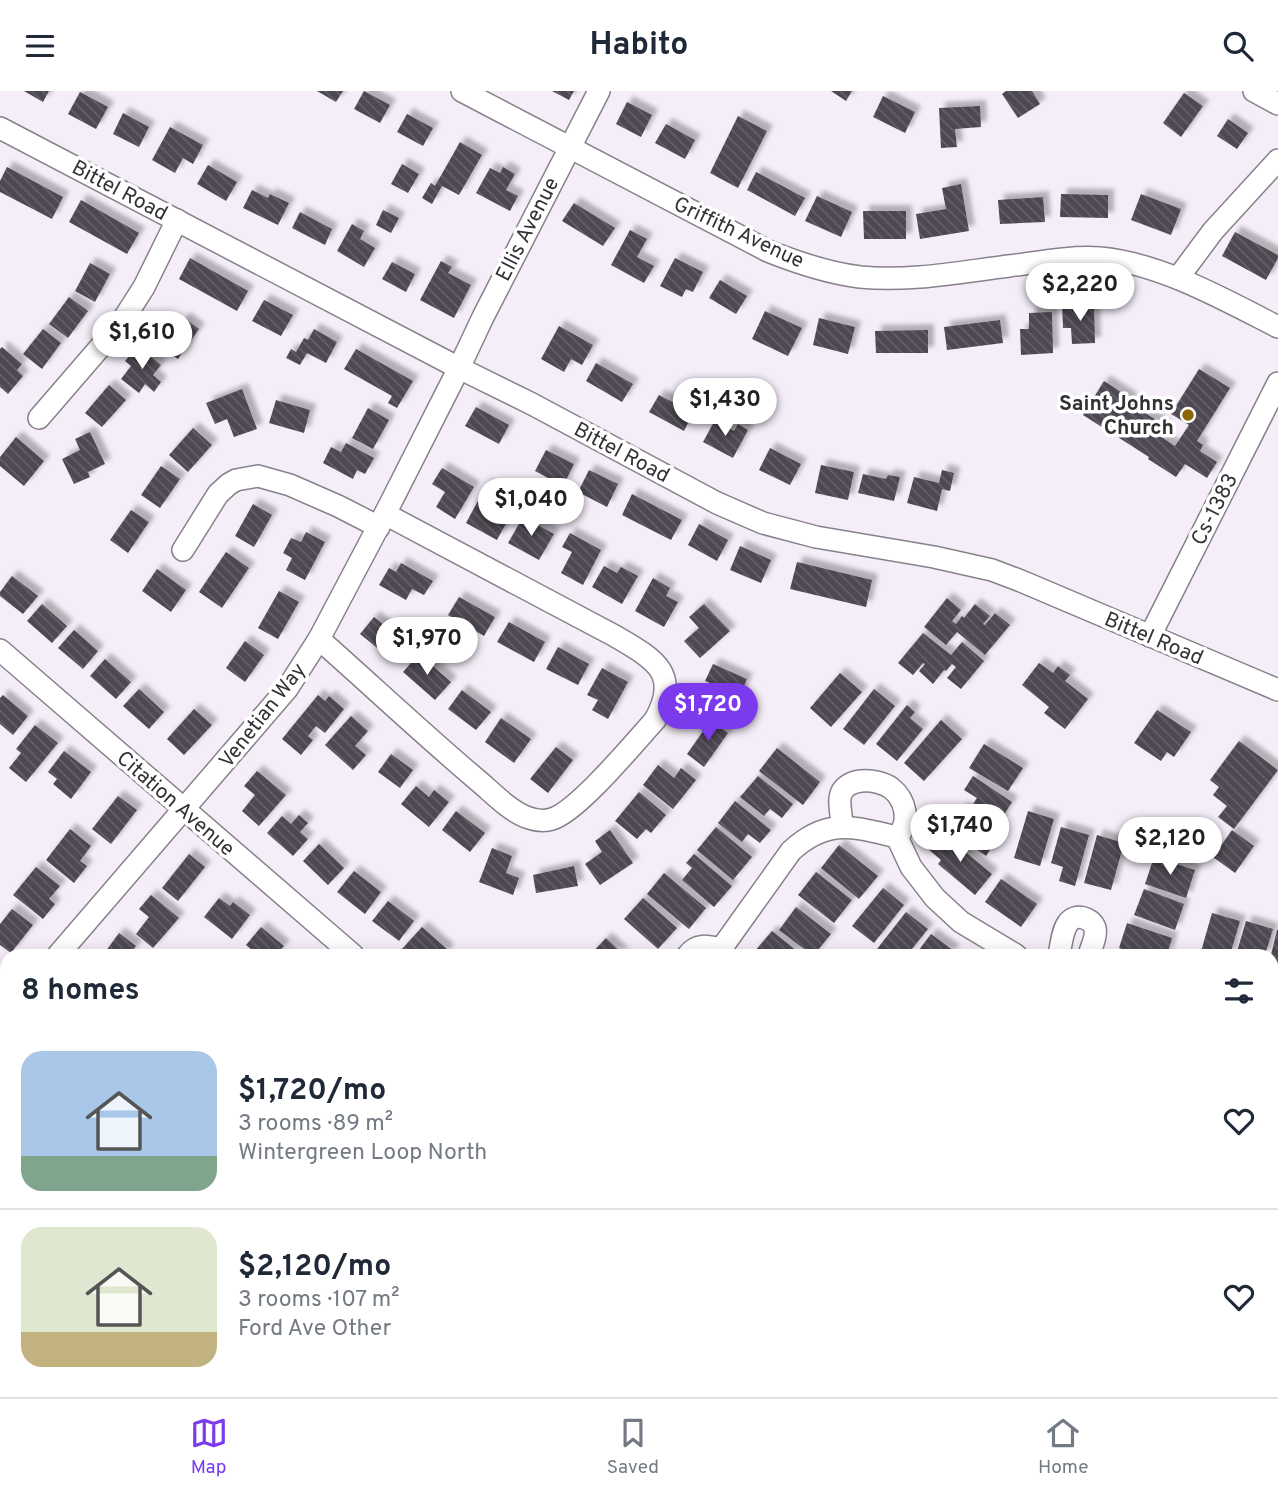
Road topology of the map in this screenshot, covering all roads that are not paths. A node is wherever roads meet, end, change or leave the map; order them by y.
1 (462, 91) edge
2 (598, 91) edge
3 (1254, 91) edge
4 (1278, 104) edge
5 (0, 128) edge
6 (569, 147) junction
7 (1278, 160) edge
8 (177, 220) junction
9 (1178, 278) junction
10 (1278, 327) edge
11 (459, 369) junction
12 (1278, 383) edge
13 (39, 418) dead end
14 (382, 520) junction
15 (183, 550) dead end
16 (1150, 636) junction
17 (319, 639) junction
18 (0, 650) edge
19 (1278, 690) edge
20 (184, 810) junction
21 (842, 826) junction
22 (897, 837) junction
23 (63, 949) edge
24 (346, 949) edge
25 (693, 949) edge
26 (716, 949) edge
27 (723, 949) edge
28 (1006, 949) edge
29 (1060, 949) edge
30 (1091, 949) edge

1 - 6 street, Griffith Avenue
2 - 6 street, Ellis Avenue
3 - 4 street
5 - 8 street, Bittel Road
6 - 9 street, Griffith Avenue
6 - 11 street, Ellis Avenue
7 - 9 street
8 - 11 street, Bittel Road
8 - 13 street
9 - 10 street, Griffith Avenue
11 - 14 street, Venetian Way
11 - 16 street, Bittel Road
12 - 16 street, Cs-1383
14 - 15 street
14 - 17 street, Venetian Way
14 - 17 street
16 - 19 street, Bittel Road
17 - 20 street, Venetian Way
18 - 20 street, Citation Avenue
20 - 23 street, Venetian Way
20 - 24 street, Citation Avenue
21 - 22 street
21 - 22 street
21 - 27 street
22 - 28 street
25 - 26 street
29 - 30 street

